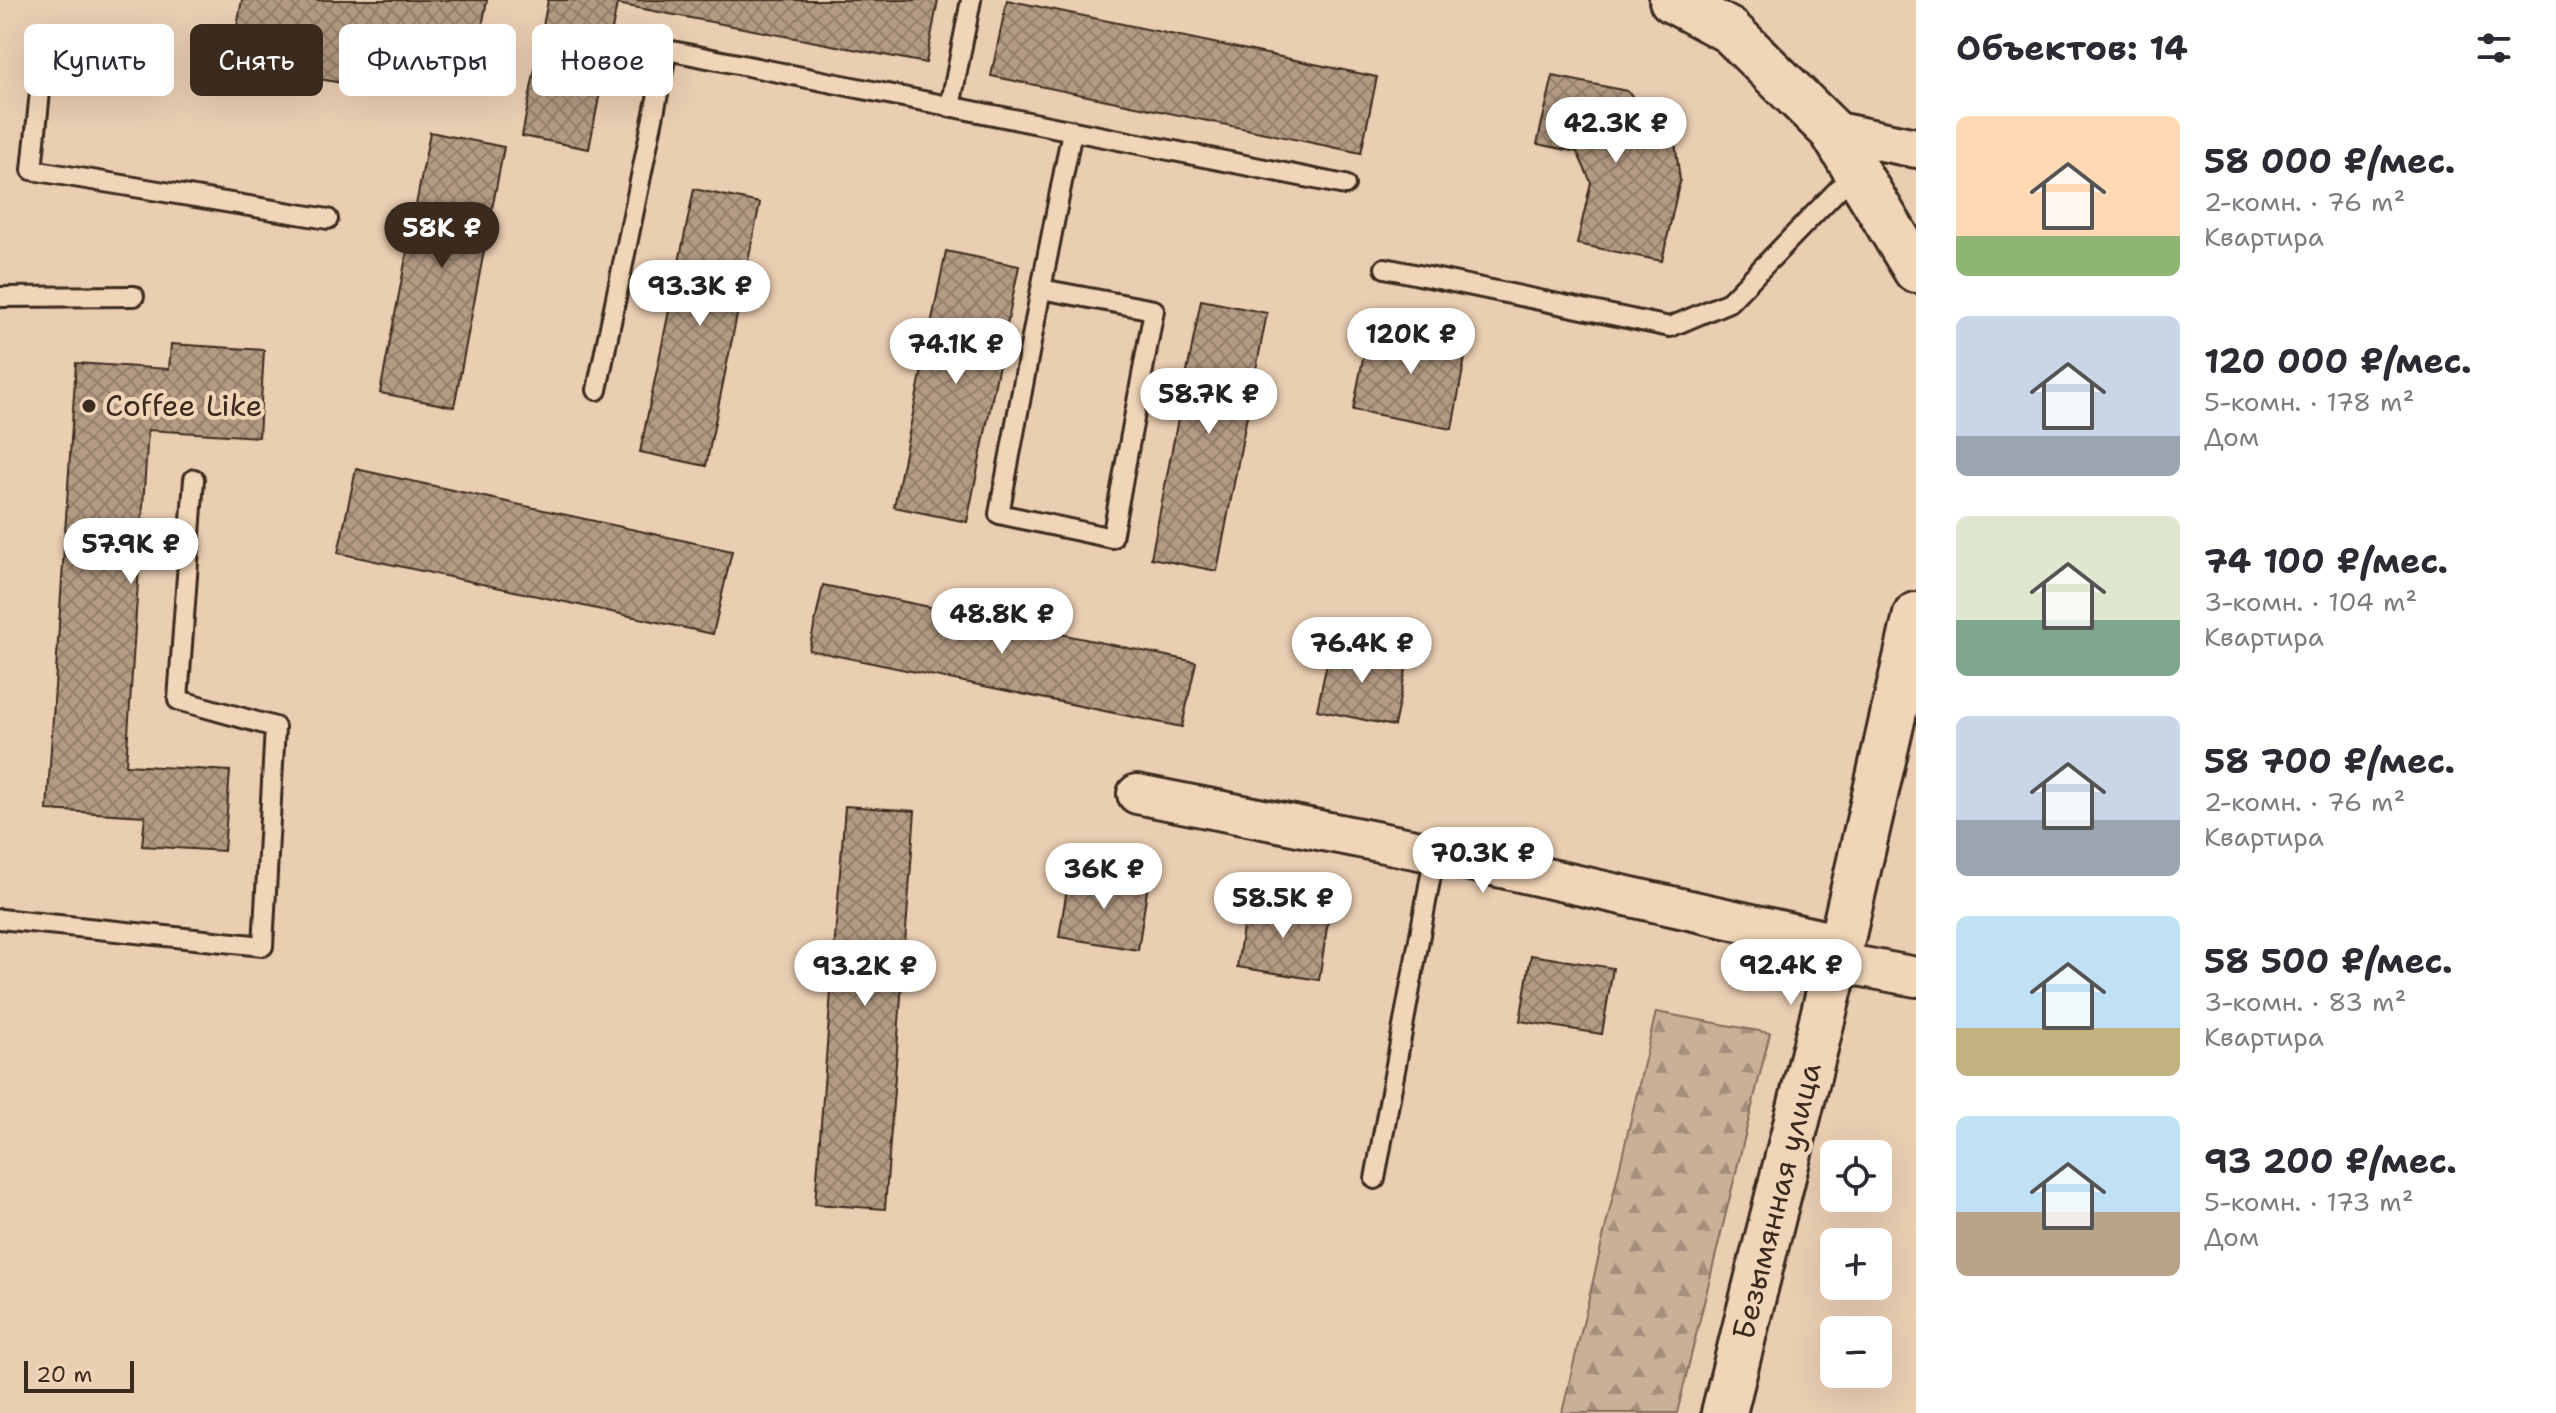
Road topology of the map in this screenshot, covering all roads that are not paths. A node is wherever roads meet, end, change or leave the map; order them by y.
1 (971, 0) edge
2 (1672, 0) edge
3 (40, 96) edge
4 (950, 107) junction
5 (1072, 131) junction
6 (1832, 131) junction
7 (1916, 148) edge
8 (1857, 170) junction
9 (1345, 185) dead end
10 (328, 219) dead end
11 (1385, 268) dead end
12 (1916, 270) edge
13 (1041, 289) junction
14 (134, 296) dead end
15 (0, 297) edge
16 (597, 390) dead end
17 (194, 479) dead end
18 (1916, 615) edge
19 (1137, 794) dead end
20 (1435, 853) junction
21 (0, 919) edge
22 (1839, 953) junction
23 (1916, 977) edge
24 (1375, 1179) dead end
25 (1724, 1413) edge

1 - 4 lane
2 - 6 street
3 - 10 lane
4 - 5 lane
4 - 16 lane
5 - 9 lane
5 - 13 lane
6 - 7 street
6 - 8 street
8 - 11 lane
8 - 12 street
13 - 13 lane
14 - 15 lane
17 - 21 lane
18 - 22 street, Безымянная улица
19 - 20 street
20 - 22 street
20 - 24 lane
22 - 23 street
22 - 25 street, Безымянная улица

